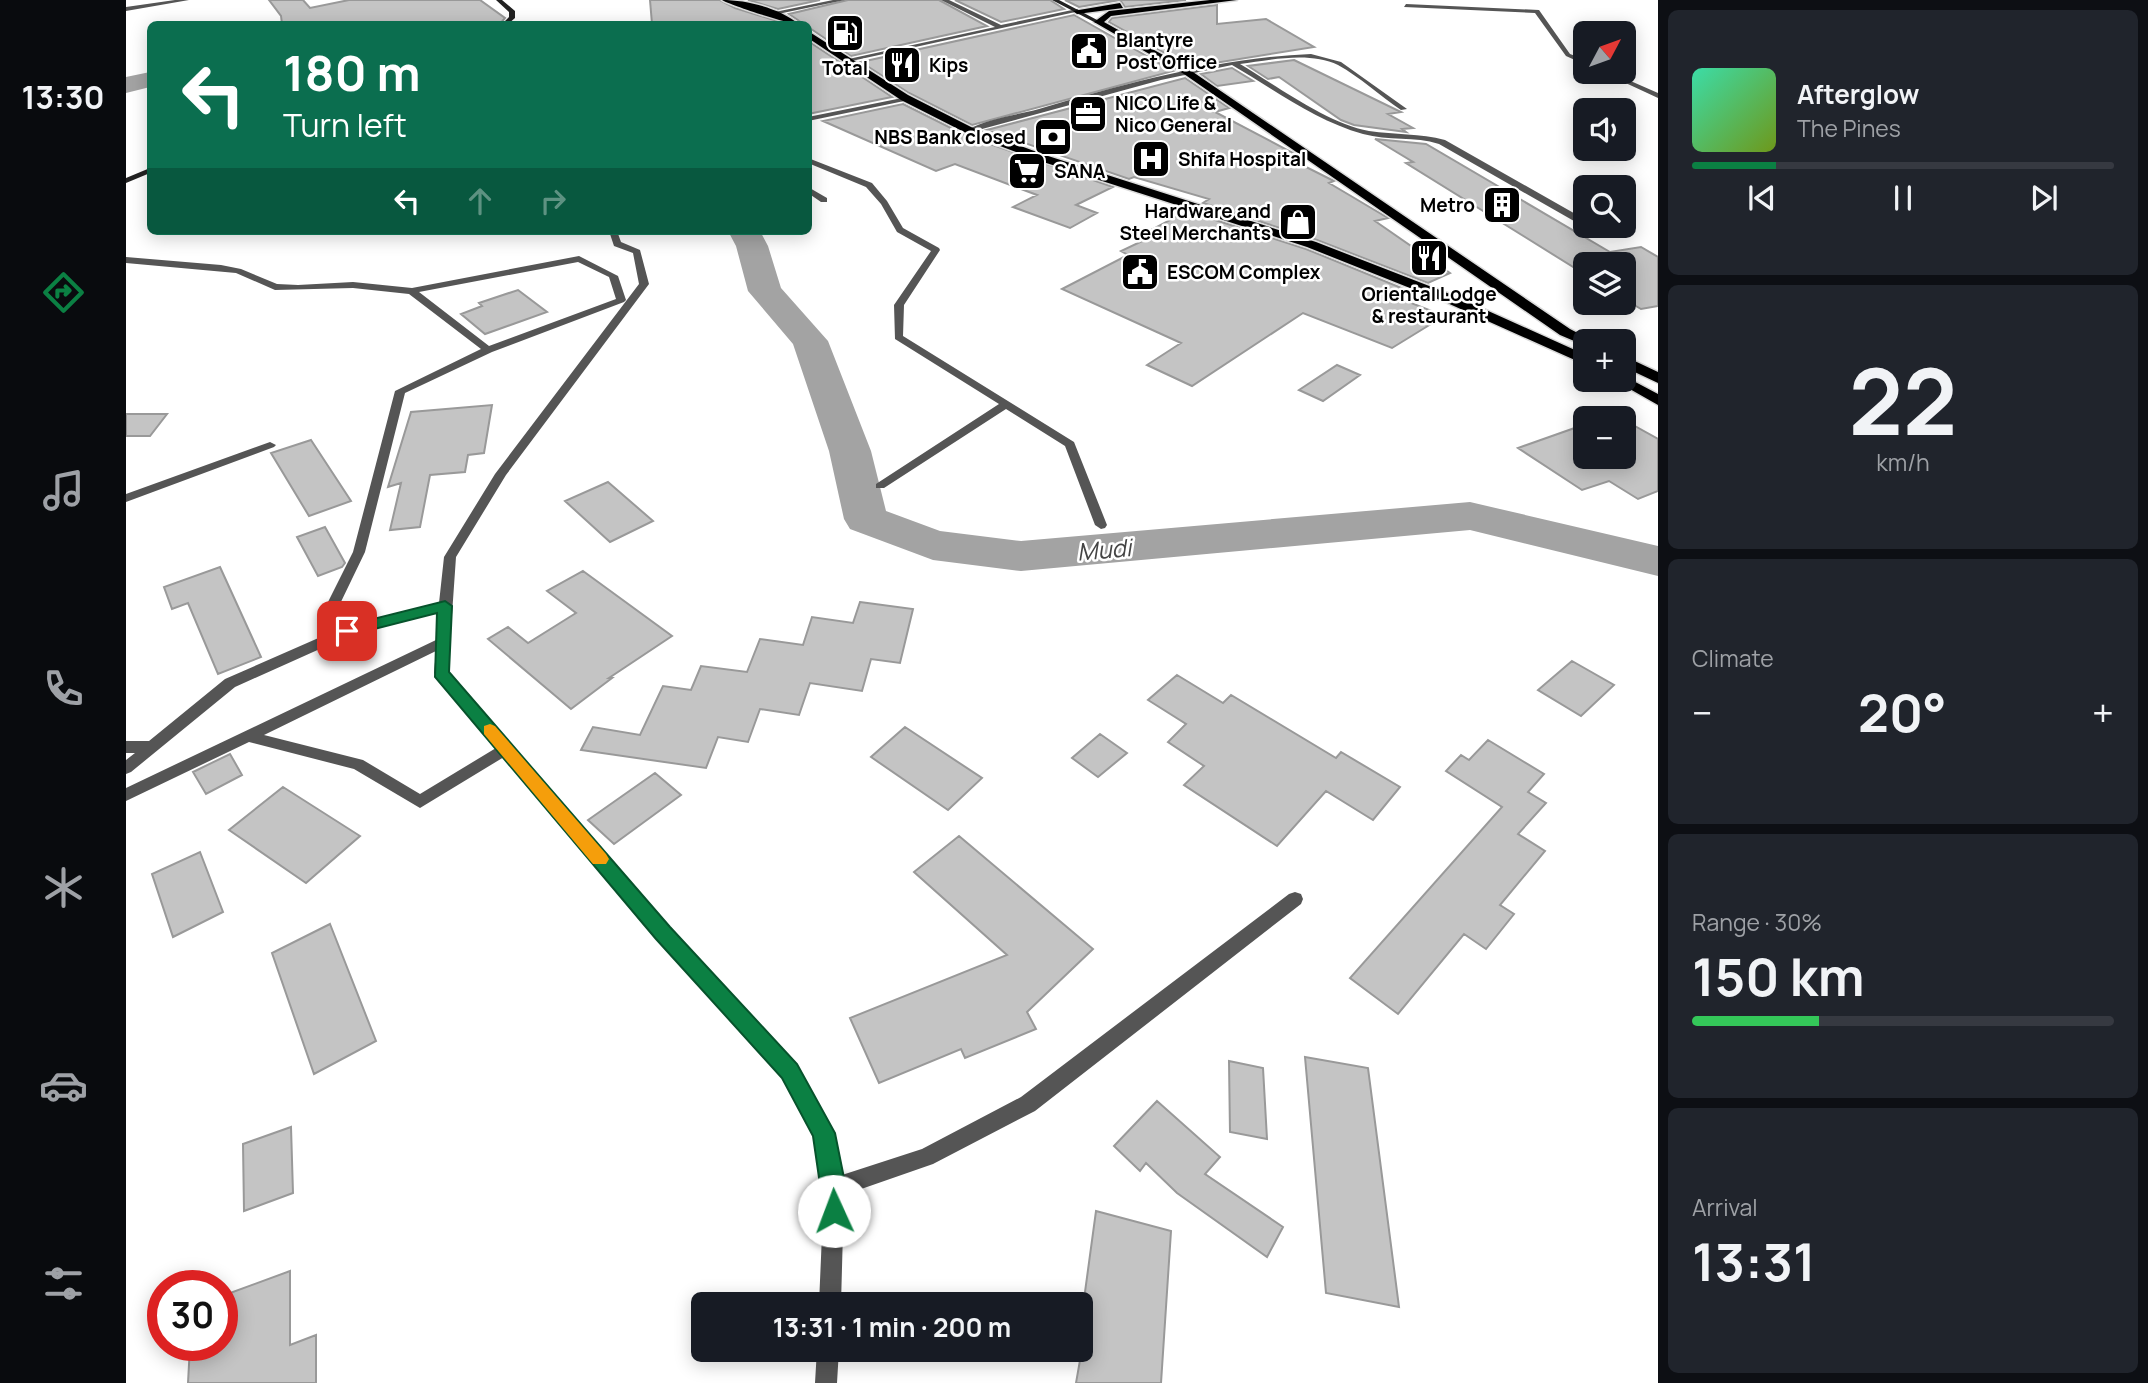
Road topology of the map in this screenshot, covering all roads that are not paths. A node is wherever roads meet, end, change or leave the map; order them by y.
1 (186, 0) edge
2 (499, 0) edge
3 (726, 0) edge
4 (842, 0) edge
5 (944, 0) edge
6 (1055, 0) edge
7 (1178, 0) edge
8 (1233, 0) edge
9 (1530, 0) edge
10 (1406, 6) dead end
11 (126, 9) edge
12 (1077, 11) junction
13 (1537, 11) junction
14 (773, 13) junction
15 (508, 21) edge
16 (788, 21) edge
17 (1098, 22) junction
18 (1000, 27) junction
19 (812, 37) edge
20 (1573, 57) edge
21 (847, 60) junction
22 (1233, 63) junction
23 (1187, 72) junction
24 (1632, 84) edge
25 (1658, 96) edge
26 (907, 99) junction
27 (1403, 108) dead end
28 (812, 118) edge
29 (971, 130) junction
30 (812, 162) edge
31 (147, 171) edge
32 (127, 180) edge
33 (812, 192) edge
34 (824, 200) dead end
35 (1573, 217) edge
36 (614, 235) edge
37 (126, 260) edge
38 (412, 291) junction
39 (1573, 336) edge
40 (488, 350) junction
41 (1573, 355) edge
42 (1636, 367) edge
43 (1658, 378) edge
44 (1636, 388) edge
45 (1658, 400) edge
46 (1007, 404) junction
47 (270, 445) dead end
48 (880, 486) dead end
49 (126, 498) edge
50 (1101, 525) dead end
51 (445, 606) junction
52 (347, 631) junction
53 (443, 642) junction
54 (247, 736) junction
55 (126, 747) edge
56 (152, 747) junction
57 (506, 749) junction
58 (126, 768) edge
59 (126, 794) edge
60 (1296, 899) dead end
61 (834, 1188) junction
62 (830, 1292) edge
63 (827, 1362) edge
64 (826, 1383) edge

1 - 11 street
2 - 15 street
3 - 14 highway
4 - 14 street
5 - 18 street
6 - 12 street
7 - 12 highway
8 - 17 highway
9 - 13 street
10 - 13 street
12 - 17 street
12 - 18 street
13 - 20 street
14 - 16 highway
17 - 23 highway
18 - 21 street
19 - 21 highway
21 - 26 highway
22 - 23 street
22 - 27 street
22 - 35 street
23 - 29 street
23 - 39 highway
24 - 25 street
26 - 28 street
26 - 29 highway
29 - 41 highway
30 - 46 street
31 - 32 street
33 - 34 street
36 - 51 street
37 - 38 street
38 - 40 street
38 - 40 street
40 - 52 street
42 - 43 highway
44 - 45 highway
46 - 48 street
46 - 50 street
47 - 49 street
51 - 52 street
51 - 53 street
52 - 56 street
53 - 54 street
53 - 57 street
54 - 57 street
54 - 59 street
55 - 56 street
56 - 58 street
57 - 61 street
60 - 61 street
61 - 62 street
63 - 64 street

